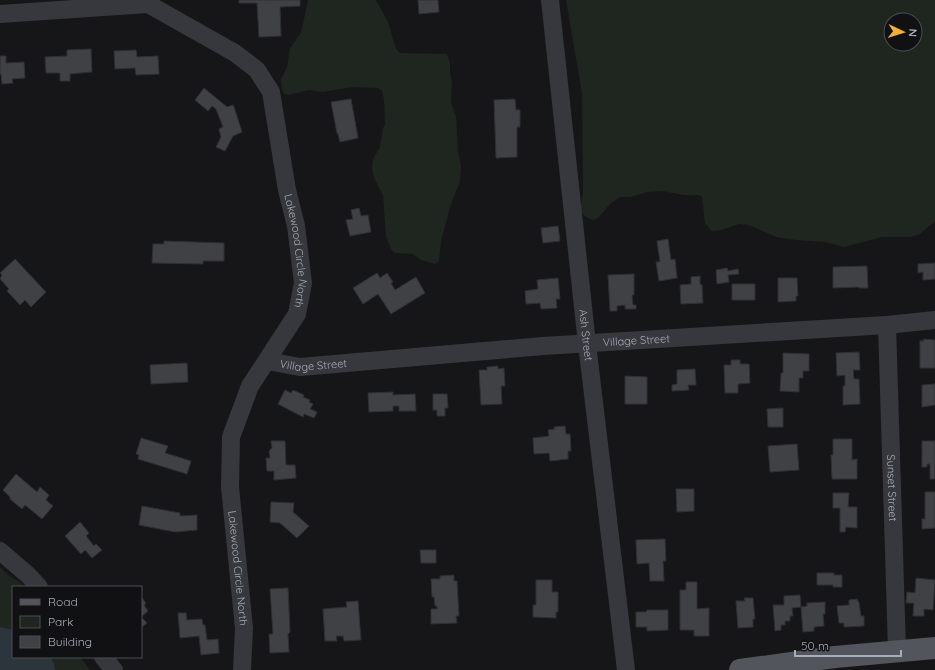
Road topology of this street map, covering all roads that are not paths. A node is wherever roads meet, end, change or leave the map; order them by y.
1 (550, 0) edge
2 (148, 2) edge
3 (0, 14) edge
4 (935, 320) edge
5 (887, 325) junction
6 (587, 344) junction
7 (266, 361) junction
8 (0, 551) edge
9 (38, 586) edge
10 (935, 648) edge
11 (897, 650) junction
12 (103, 658) edge
13 (114, 670) edge
14 (242, 670) edge
15 (626, 670) edge
16 (740, 670) edge

1 - 6 street, Ash Street
2 - 3 street
2 - 7 street, Lakewood Circle North
4 - 5 street, Village Street
5 - 6 street, Village Street
5 - 11 street, Sunset Street
6 - 7 street, Village Street
6 - 15 street, Ash Street
7 - 14 street, Lakewood Circle North
8 - 9 street
10 - 11 main road
11 - 16 main road
12 - 13 street

